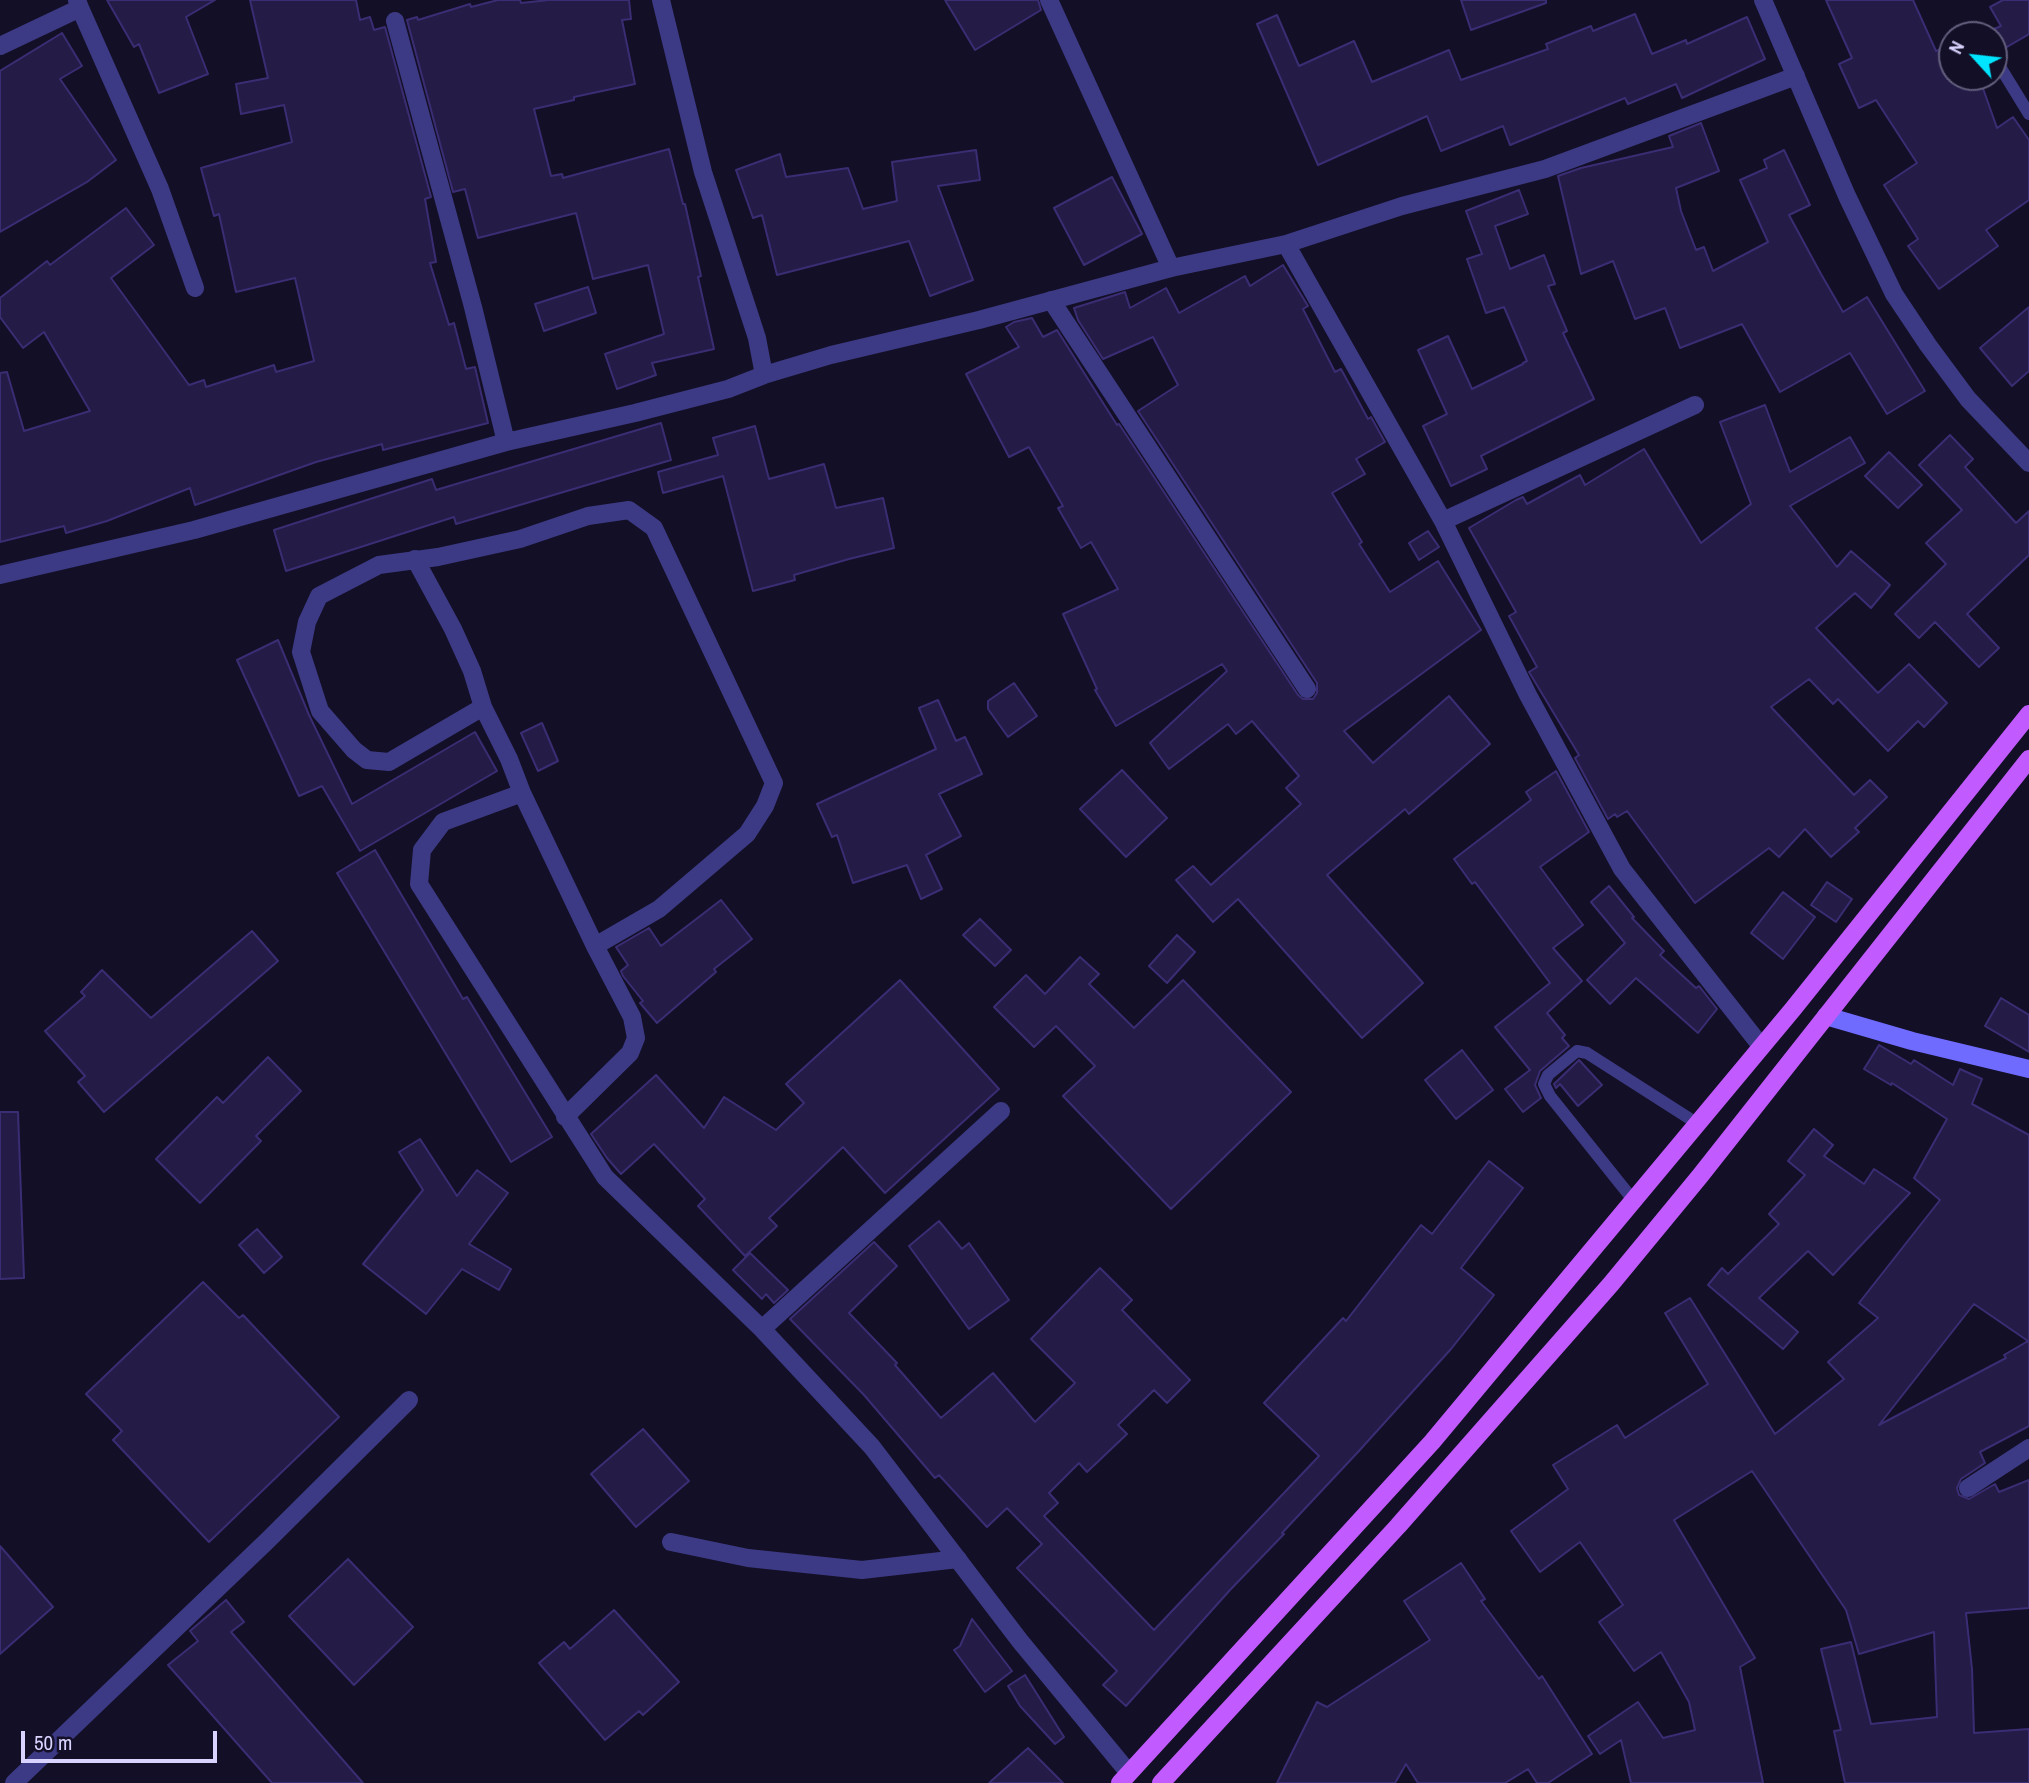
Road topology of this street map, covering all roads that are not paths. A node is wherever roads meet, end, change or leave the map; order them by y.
1 (661, 0) edge
2 (1049, 0) edge
3 (1763, 0) edge
4 (79, 4) edge
5 (395, 21) dead end
6 (0, 46) edge
7 (1796, 76) junction
8 (2008, 80) edge
9 (2029, 114) edge
10 (1286, 244) junction
11 (1171, 268) junction
12 (195, 288) dead end
13 (1051, 300) junction
14 (764, 375) junction
15 (1695, 405) dead end
16 (506, 442) junction
17 (2029, 463) edge
18 (1443, 521) junction
19 (415, 559) junction
20 (0, 575) edge
21 (1307, 689) dead end
22 (483, 707) junction
23 (2029, 714) edge
24 (2029, 759) edge
25 (522, 793) junction
26 (595, 946) junction
27 (1826, 1016) junction
28 (1761, 1046) junction
29 (2029, 1069) edge
30 (1001, 1111) dead end
31 (565, 1117) junction
32 (1698, 1124) junction
33 (1634, 1201) junction
34 (762, 1329) junction
35 (409, 1400) dead end
36 (2029, 1448) edge
37 (1968, 1488) dead end
38 (671, 1542) dead end
39 (958, 1559) junction
40 (1124, 1778) edge
41 (14, 1783) edge
42 (1161, 1783) edge

1 - 14 street
2 - 11 street
3 - 7 street
4 - 6 street
4 - 12 street
5 - 16 street
7 - 10 street
7 - 17 street
8 - 9 lane
10 - 11 street
10 - 18 street
11 - 13 street
13 - 14 street
13 - 21 street
14 - 16 street
15 - 18 street
16 - 20 street
18 - 28 street
19 - 22 street
19 - 22 street
19 - 26 street
22 - 25 street
23 - 28 main road
24 - 27 main road
25 - 26 street
25 - 31 street
26 - 31 street
27 - 29 street
27 - 42 main road
28 - 32 main road
30 - 34 street
31 - 34 street
32 - 33 main road
32 - 33 lane
33 - 40 main road
34 - 39 street
35 - 41 street
36 - 37 street
38 - 39 street
39 - 40 street

